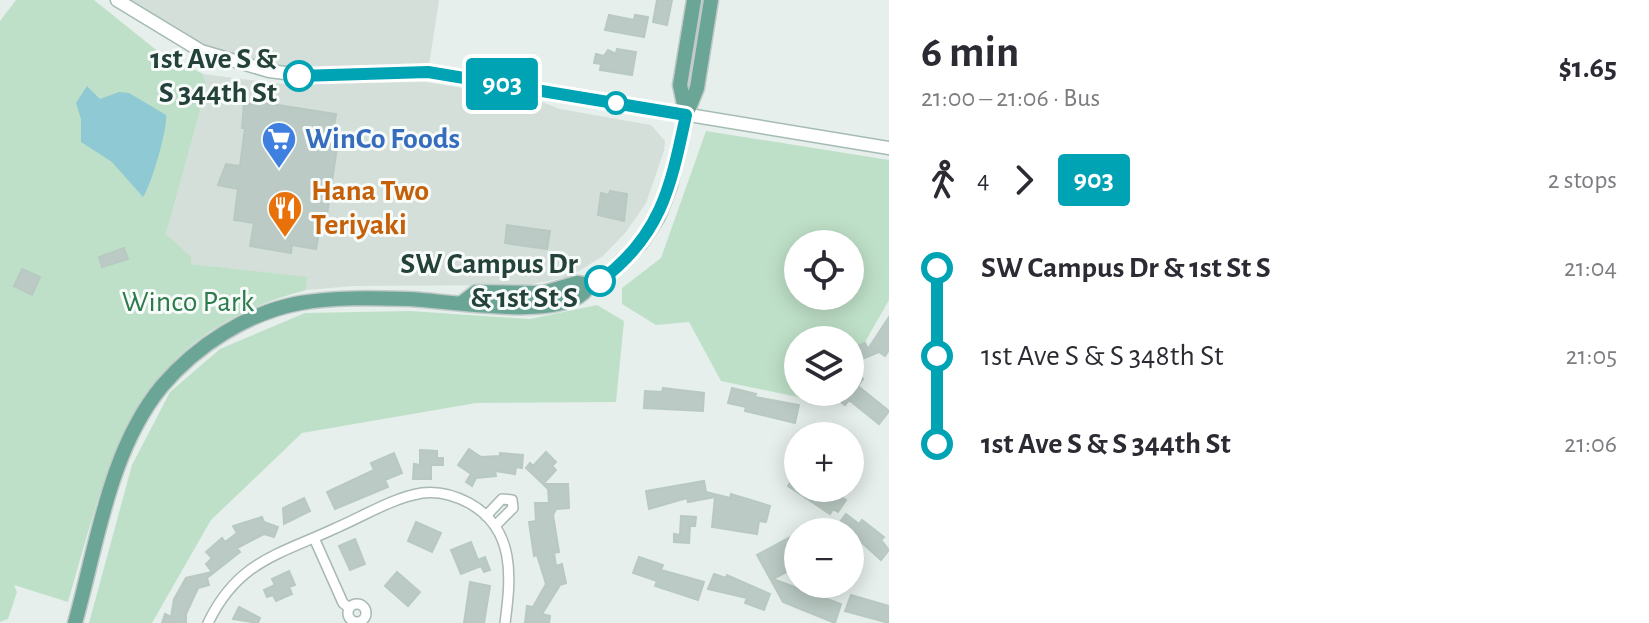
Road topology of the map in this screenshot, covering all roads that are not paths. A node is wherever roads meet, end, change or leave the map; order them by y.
1 (117, 0) edge
2 (694, 0) edge
3 (711, 0) edge
4 (686, 115) junction
5 (889, 148) edge
6 (314, 538) junction
7 (349, 608) dead end
8 (75, 623) edge
9 (208, 623) edge
10 (505, 623) edge

1 - 4 main road
2 - 4 main road
3 - 4 main road
4 - 5 main road
4 - 8 main road
6 - 7 street
6 - 9 street
6 - 10 street

